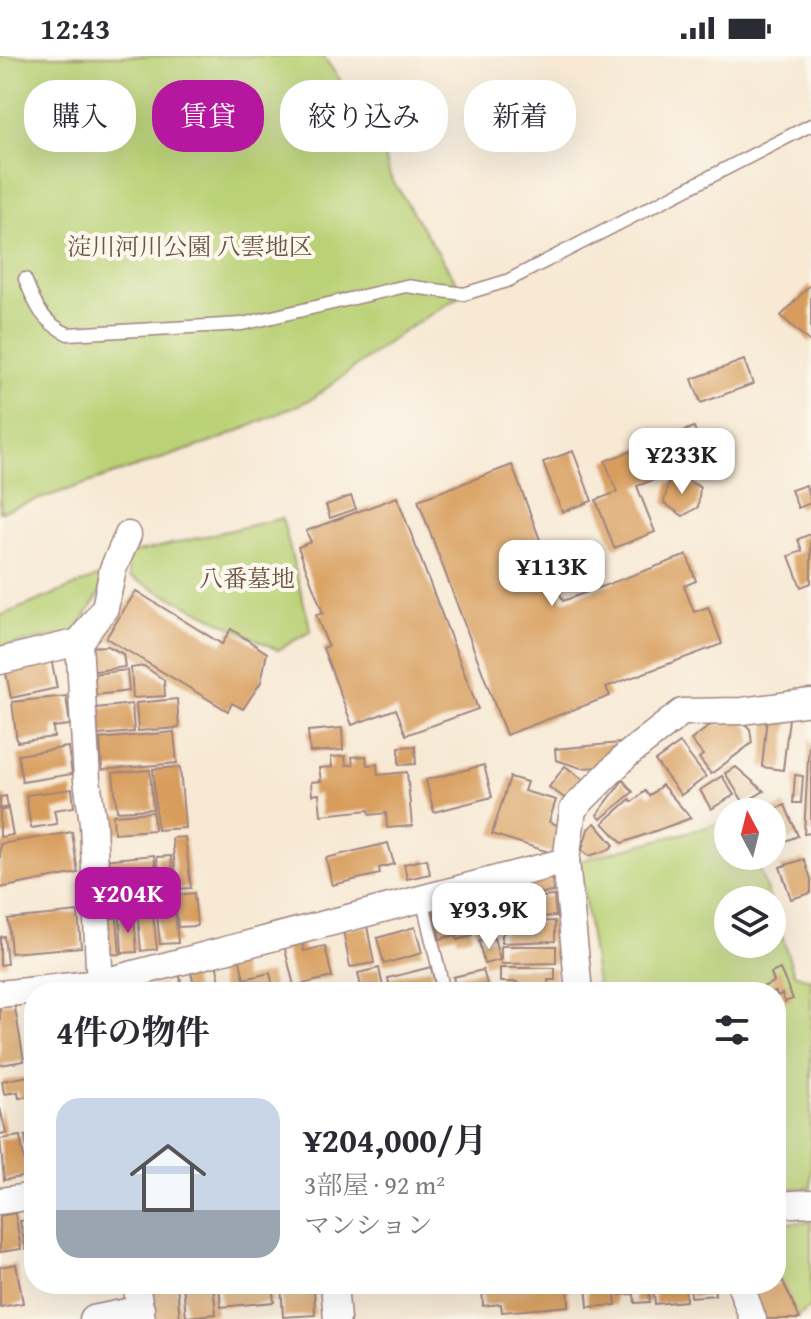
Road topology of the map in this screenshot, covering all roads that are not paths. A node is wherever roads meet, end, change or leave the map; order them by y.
1 (811, 125) edge
2 (25, 279) dead end
3 (128, 535) dead end
4 (79, 642) junction
5 (0, 661) edge
6 (811, 702) edge
7 (566, 861) junction
8 (422, 898) junction
9 (99, 982) edge
10 (121, 982) edge
11 (442, 982) edge
12 (578, 982) edge
13 (24, 993) edge
14 (0, 994) edge
15 (24, 1197) edge
16 (0, 1201) edge
17 (811, 1203) edge
18 (786, 1204) edge
19 (335, 1294) edge
20 (744, 1294) edge
21 (140, 1304) edge
22 (93, 1319) edge
23 (337, 1319) edge
24 (753, 1319) edge

1 - 2 lane
3 - 4 street
4 - 5 street
4 - 9 street
6 - 7 street
7 - 8 street
7 - 12 street
8 - 10 street
8 - 11 lane
13 - 14 street
15 - 16 street
17 - 18 street
19 - 23 street
20 - 24 street
21 - 22 street

